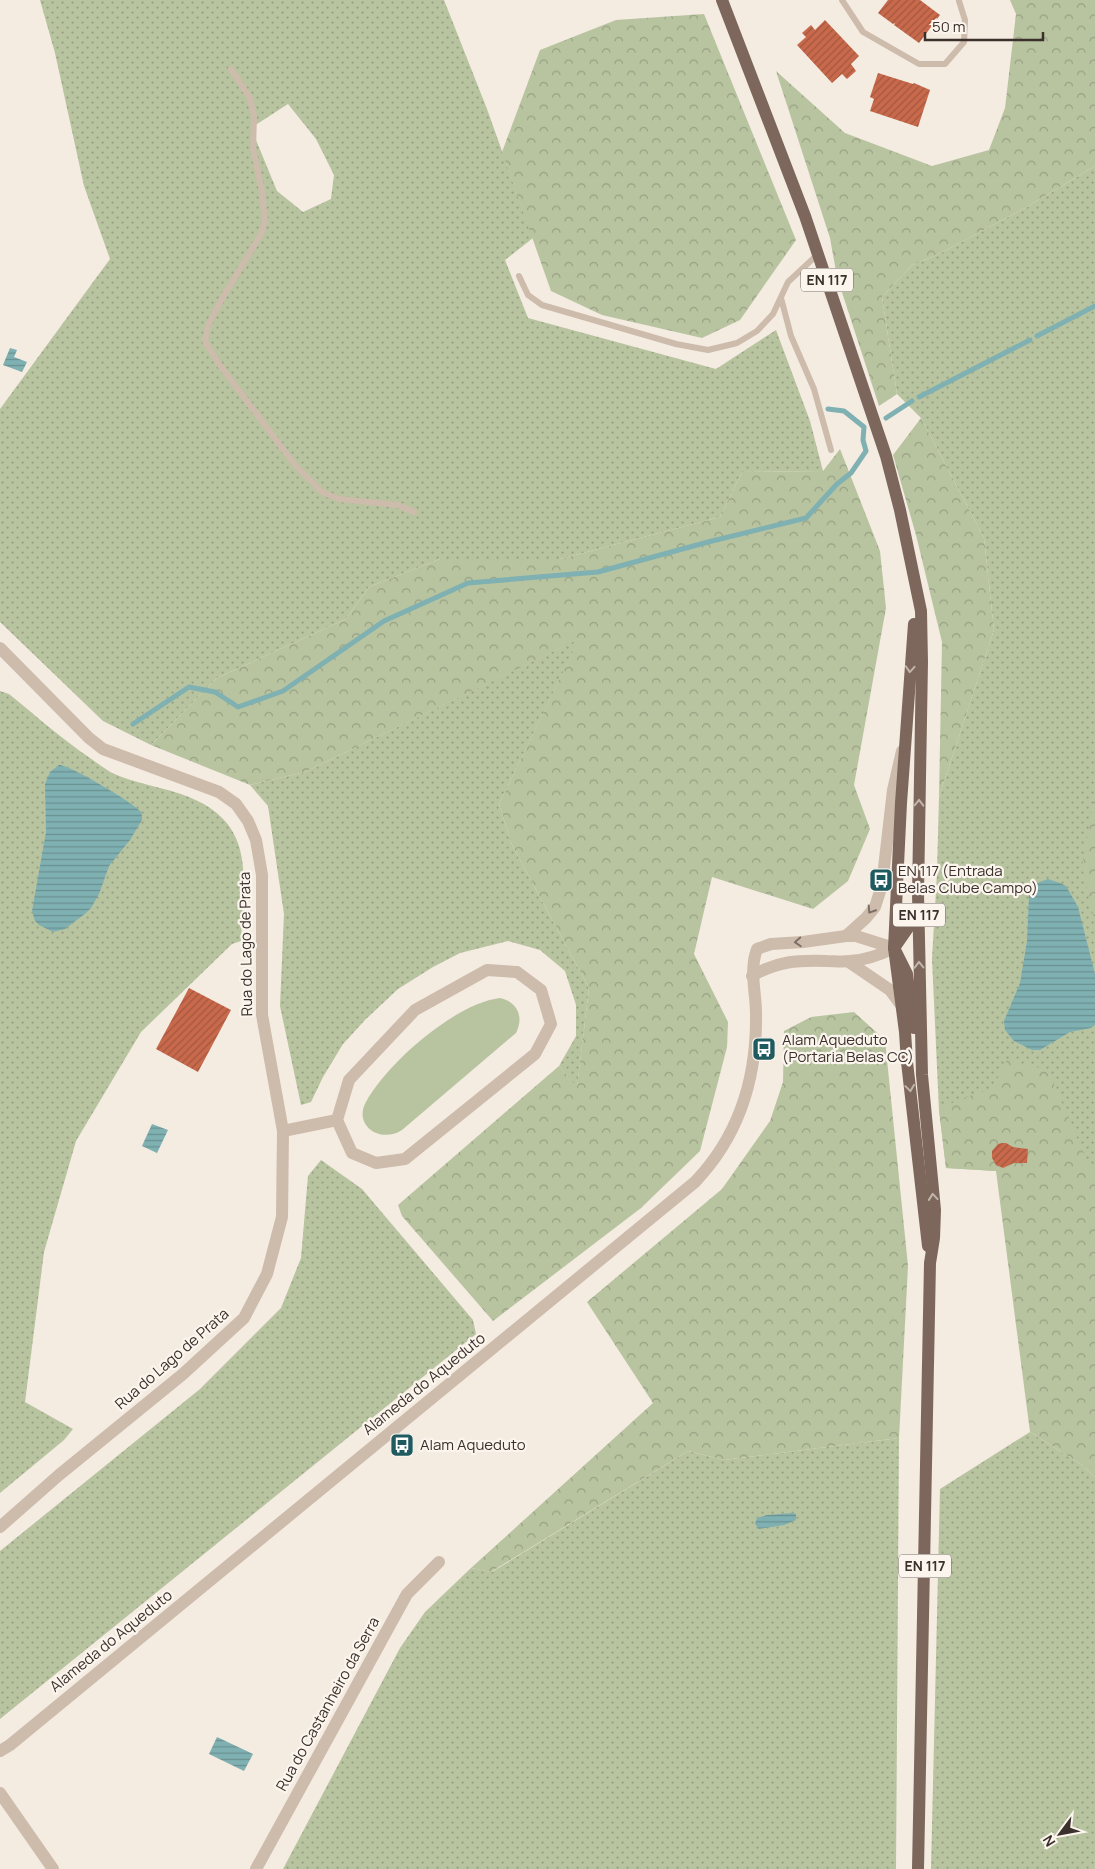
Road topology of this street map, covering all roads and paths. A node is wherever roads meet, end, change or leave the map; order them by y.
1 (722, 0) edge
2 (842, 0) edge
3 (959, 1) dead end
4 (232, 69) dead end
5 (818, 254) junction
6 (519, 276) dead end
7 (780, 298) junction
8 (831, 450) dead end
9 (414, 512) dead end
10 (912, 568) junction
11 (0, 648) edge
12 (905, 744) junction
13 (919, 912) junction
14 (846, 936) junction
15 (894, 948) junction
16 (849, 962) junction
17 (752, 976) junction
18 (901, 1004) junction
19 (922, 1075) junction
20 (337, 1120) junction
21 (283, 1131) junction
22 (930, 1263) junction
23 (0, 1527) edge
24 (439, 1562) dead end
25 (0, 1751) edge
26 (0, 1793) edge
27 (53, 1869) edge
28 (256, 1869) edge
29 (918, 1869) edge

1 - 5 main road, EN 117
2 - 3 lane
4 - 9 lane
5 - 7 lane
5 - 10 main road, EN 117
6 - 7 lane
7 - 8 lane
10 -> 12 main road, EN 117
13 -> 10 main road, EN 117
11 - 21 street, Rua do Lago de Prata
12 -> 14 street
12 - 15 main road, EN 117
13 - 15 main road
19 -> 13 main road, EN 117
14 - 15 street, Alameda do Aqueduto
14 -> 17 street, Alameda do Aqueduto
15 - 16 street
15 - 18 main road, EN 117
15 - 19 main road
16 - 17 street
16 - 18 street
17 - 25 street, Alameda do Aqueduto
18 -> 22 main road, EN 117
22 -> 19 main road, EN 117
20 - 20 street
20 - 21 street
21 - 23 street, Rua do Lago de Prata
22 - 29 main road, EN 117
24 - 28 street, Rua do Castanheiro da Serra
26 - 27 street

